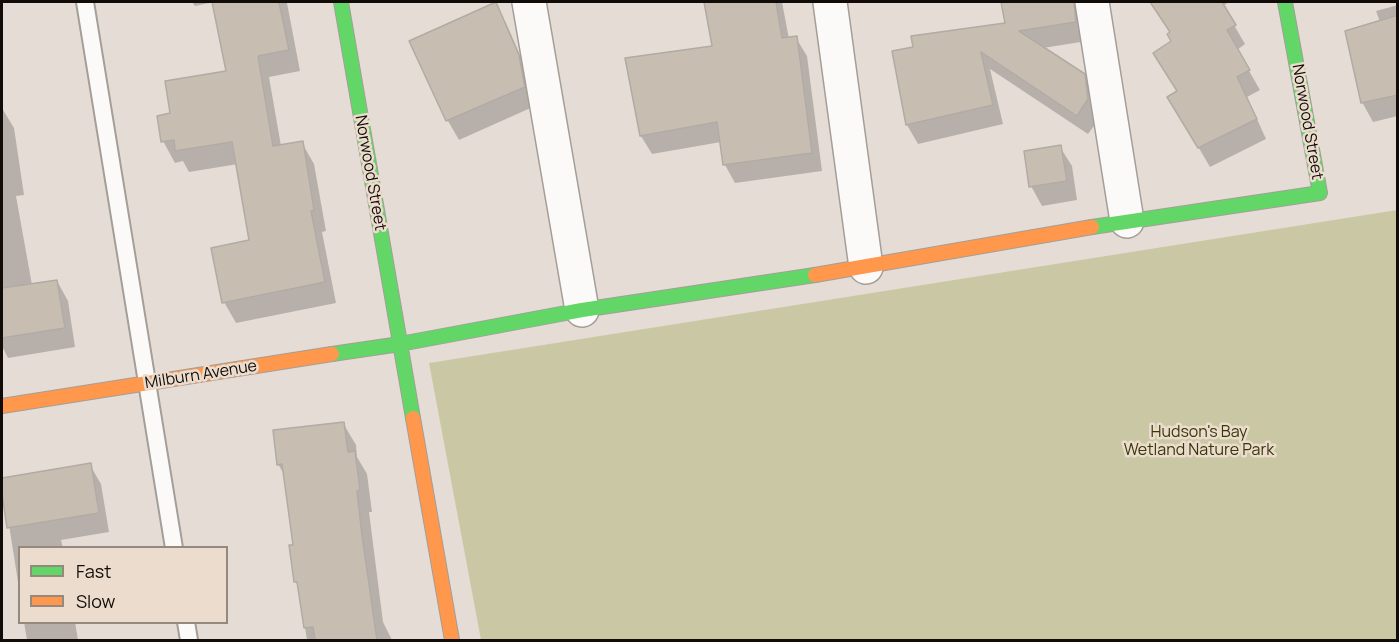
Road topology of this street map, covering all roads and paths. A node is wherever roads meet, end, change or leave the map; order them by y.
1 (85, 2) edge
2 (341, 2) edge
3 (529, 2) edge
4 (830, 2) edge
5 (1092, 2) edge
6 (1285, 2) edge
7 (1127, 221) junction
8 (866, 267) junction
9 (582, 310) junction
10 (400, 344) junction
11 (146, 384) junction
12 (2, 406) edge
13 (174, 546) edge
14 (186, 624) edge
15 (189, 640) edge
16 (452, 640) edge

1 - 11 lane
2 - 10 street, Norwood Street
3 - 9 street
4 - 8 street
5 - 7 street
6 - 7 street, Norwood Street
7 - 8 street, Norwood Street
8 - 9 street, Norwood Street
9 - 10 street, Norwood Street
10 - 11 street, Milburn Avenue
10 - 16 street, Norwood Street
11 - 12 street, Milburn Avenue
11 - 13 lane
14 - 15 lane

